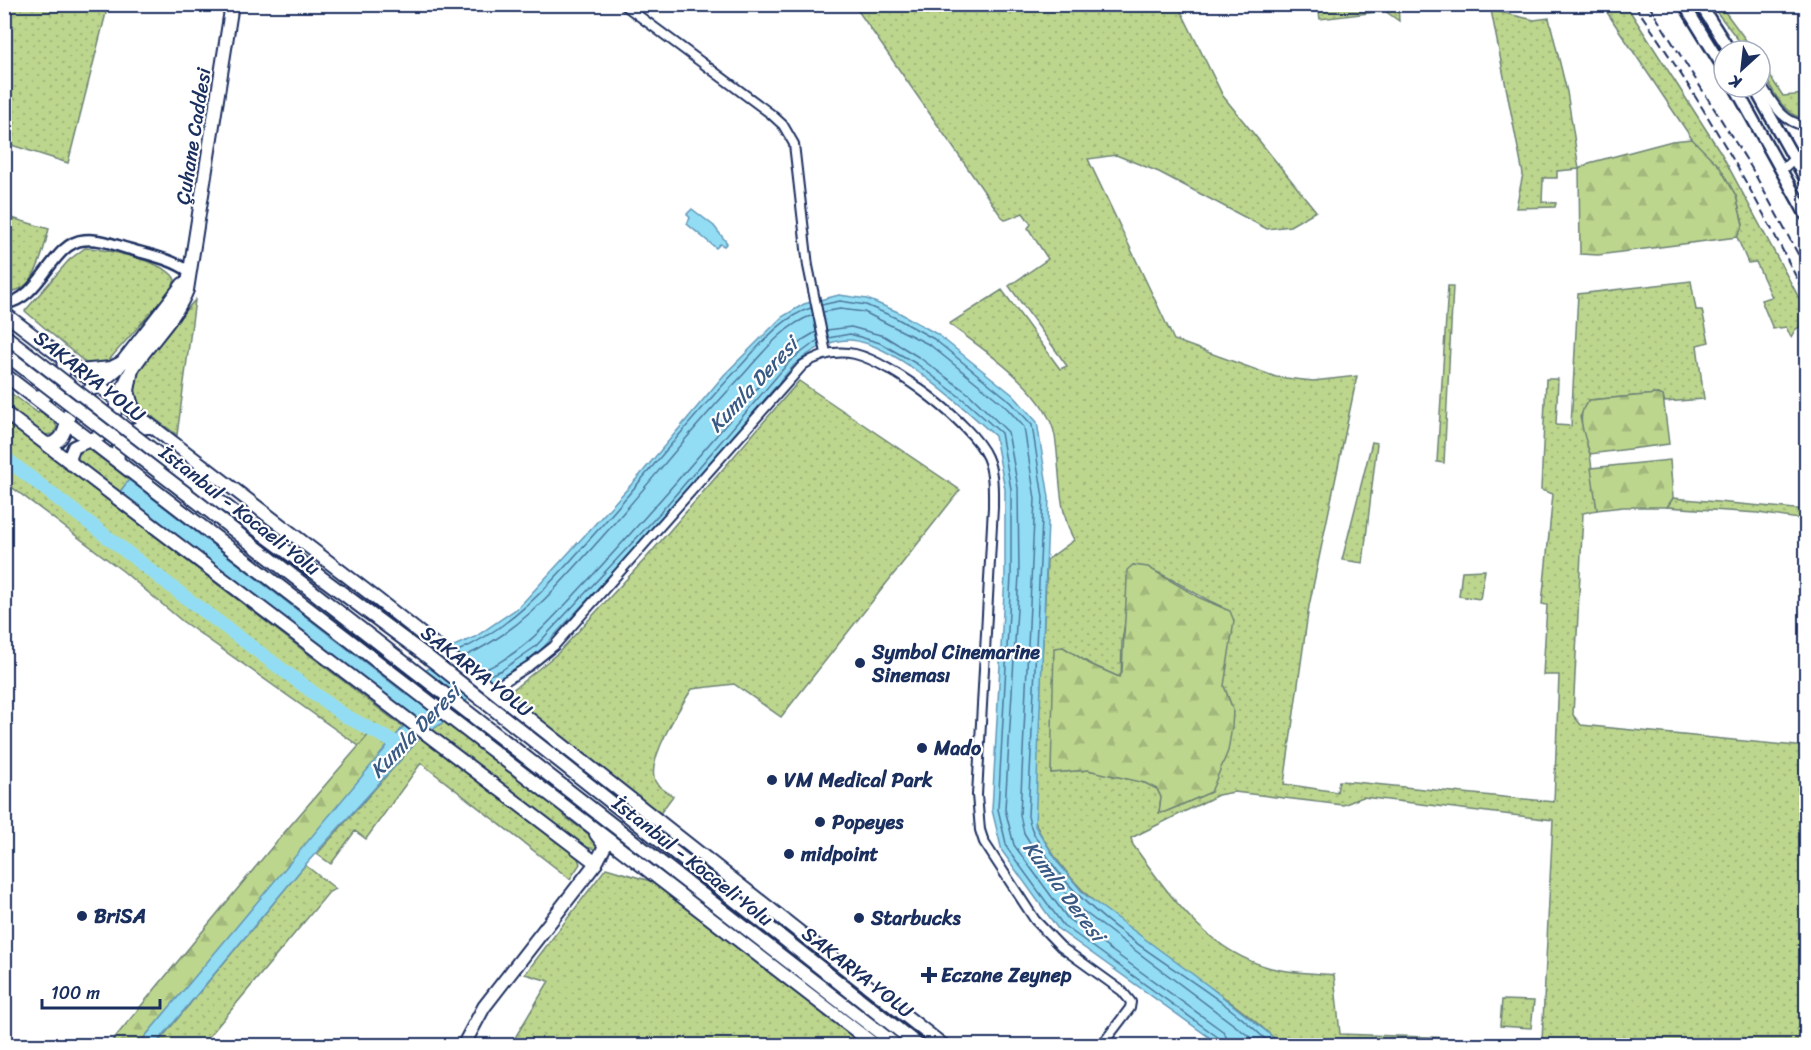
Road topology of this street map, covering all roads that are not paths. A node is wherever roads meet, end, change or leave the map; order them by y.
1 (232, 4) edge
2 (623, 4) edge
3 (1684, 4) edge
4 (1700, 4) edge
5 (1723, 39) edge
6 (1712, 50) edge
7 (1742, 99) edge
8 (1761, 99) edge
9 (1770, 99) edge
10 (1806, 126) edge
11 (1806, 147) edge
12 (1795, 159) junction
13 (1782, 170) junction
14 (1806, 180) edge
15 (1806, 216) edge
16 (190, 272) junction
17 (4, 304) edge
18 (4, 314) edge
19 (4, 335) edge
20 (826, 351) junction
21 (4, 353) edge
22 (63, 358) junction
23 (127, 365) junction
24 (79, 371) junction
25 (4, 374) edge
26 (98, 386) junction
27 (35, 398) junction
28 (117, 401) junction
29 (4, 412) edge
30 (134, 414) junction
31 (67, 422) junction
32 (151, 427) junction
33 (90, 440) junction
34 (46, 444) junction
35 (118, 462) junction
36 (71, 464) junction
37 (326, 561) junction
38 (302, 602) junction
39 (424, 654) junction
40 (402, 660) junction
41 (488, 687) junction
42 (564, 805) junction
43 (634, 857) junction
44 (596, 863) junction
45 (463, 1046) edge
46 (876, 1046) edge
47 (897, 1046) edge
48 (919, 1046) edge
49 (944, 1046) edge
50 (1101, 1046) edge

1 - 16 main road, Çuhane Caddesi
2 - 20 street
3 - 6 main road
4 - 5 main road
7 - 13 main road
8 - 12 main road
9 - 10 street
11 - 12 street
12 - 13 street
12 - 14 main road
13 - 15 main road
16 - 17 street
16 - 23 main road, Çuhane Caddesi
18 - 22 main road
19 - 39 main road, SAKARYA YOLU, bridge
20 - 41 street
20 - 50 street
21 - 40 main road, İstanbul - Kocaeli Yolu, bridge
22 - 24 main road
22 - 27 main road
23 - 24 main road
23 - 26 main road
23 - 28 main road
23 - 30 main road
24 - 26 main road
25 - 27 main road
26 - 28 main road
26 - 31 main road
27 - 31 main road
28 - 30 main road
28 - 33 main road
29 - 34 main road
30 - 32 main road
31 - 33 main road
31 - 34 main road
32 - 35 main road
32 - 37 main road
33 - 35 main road
33 - 36 main road
34 - 36 main road
35 - 38 main road
36 - 44 main road
37 - 39 main road
37 - 41 main road
38 - 40 main road
38 - 42 main road
39 - 48 main road, SAKARYA YOLU
40 - 47 main road, İstanbul - Kocaeli Yolu
41 - 49 main road
42 - 43 main road
42 - 44 main road
43 - 44 main road
43 - 46 main road
44 - 45 main road

